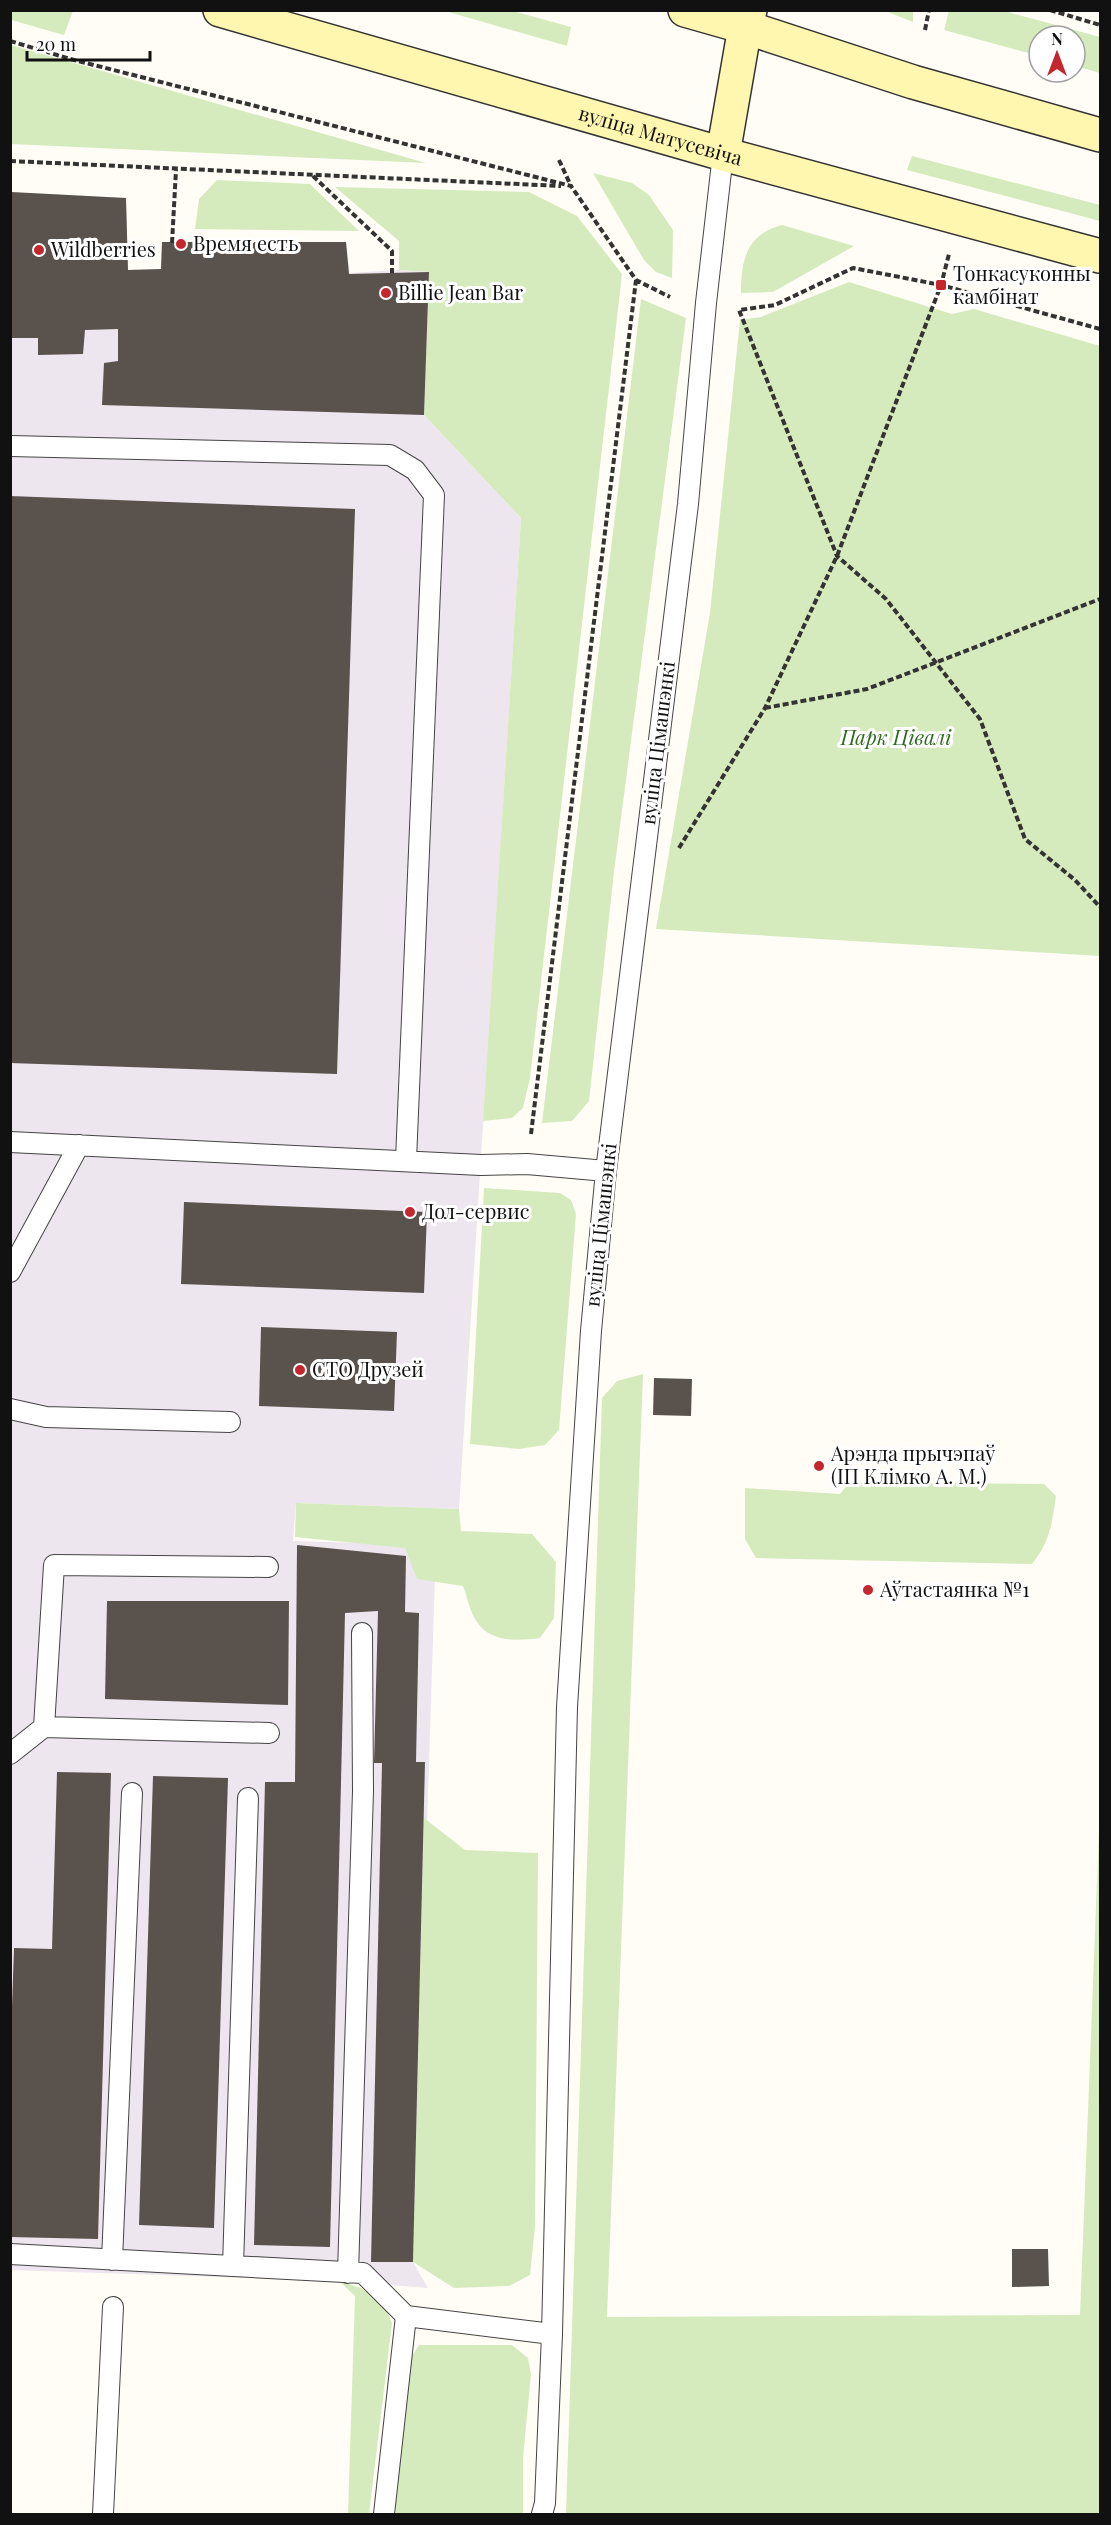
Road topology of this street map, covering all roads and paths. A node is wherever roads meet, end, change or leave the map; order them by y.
1 (220, 10) edge
2 (685, 10) edge
3 (929, 10) edge
4 (1050, 10) edge
5 (748, 19) edge
6 (1101, 25) edge
7 (925, 30) dead end
8 (10, 41) edge
9 (1101, 135) edge
10 (723, 154) junction
11 (559, 160) dead end
12 (10, 161) edge
13 (176, 170) junction
14 (313, 176) junction
15 (571, 186) junction
16 (172, 243) dead end
17 (1101, 256) edge
18 (392, 273) dead end
19 (636, 280) junction
20 (941, 285) junction
21 (670, 297) dead end
22 (1101, 329) edge
23 (10, 446) edge
24 (837, 556) junction
25 (1101, 599) edge
26 (935, 662) junction
27 (765, 708) junction
28 (674, 856) dead end
29 (1101, 907) edge
30 (10, 1142) edge
31 (79, 1145) junction
32 (406, 1160) junction
33 (527, 1164) junction
34 (606, 1171) junction
35 (10, 1272) edge
36 (10, 1409) edge
37 (230, 1422) dead end
38 (268, 1567) dead end
39 (362, 1633) dead end
40 (44, 1726) junction
41 (269, 1733) dead end
42 (10, 1754) edge
43 (132, 1792) dead end
44 (249, 1798) dead end
45 (10, 2254) edge
46 (112, 2260) junction
47 (233, 2266) junction
48 (348, 2273) junction
49 (113, 2307) dead end
50 (406, 2316) junction
51 (552, 2334) junction
52 (103, 2514) edge
53 (384, 2514) edge
54 (542, 2514) edge

1 - 10 main road, вуліца Матусевіча
2 - 5 main road
3 - 7 path
4 - 6 path
5 - 9 main road
5 - 10 main road
8 - 15 path
10 - 17 main road, вуліца Матусевіча
10 - 34 lane, вуліца Цімашэнкі
11 - 15 path
12 - 13 path
13 - 14 path
13 - 16 path
14 - 15 path
14 - 18 path
15 - 19 path
19 - 21 path
19 - 33 path
20 - 22 path
20 - 24 path
20 - 24 path
23 - 32 lane
24 - 26 path
24 - 27 path
25 - 26 path
26 - 27 path
26 - 29 path
27 - 28 path
30 - 31 lane
31 - 32 lane
31 - 35 lane
32 - 33 lane
33 - 34 lane
34 - 51 lane, вуліца Цімашэнкі
36 - 37 lane
38 - 40 lane
39 - 48 lane
40 - 41 lane
40 - 42 lane
43 - 46 lane
44 - 47 lane
45 - 46 lane
46 - 47 lane
47 - 48 lane
48 - 50 lane
49 - 52 lane
50 - 51 lane
50 - 53 lane
51 - 54 lane, вуліца Цімашэнкі

